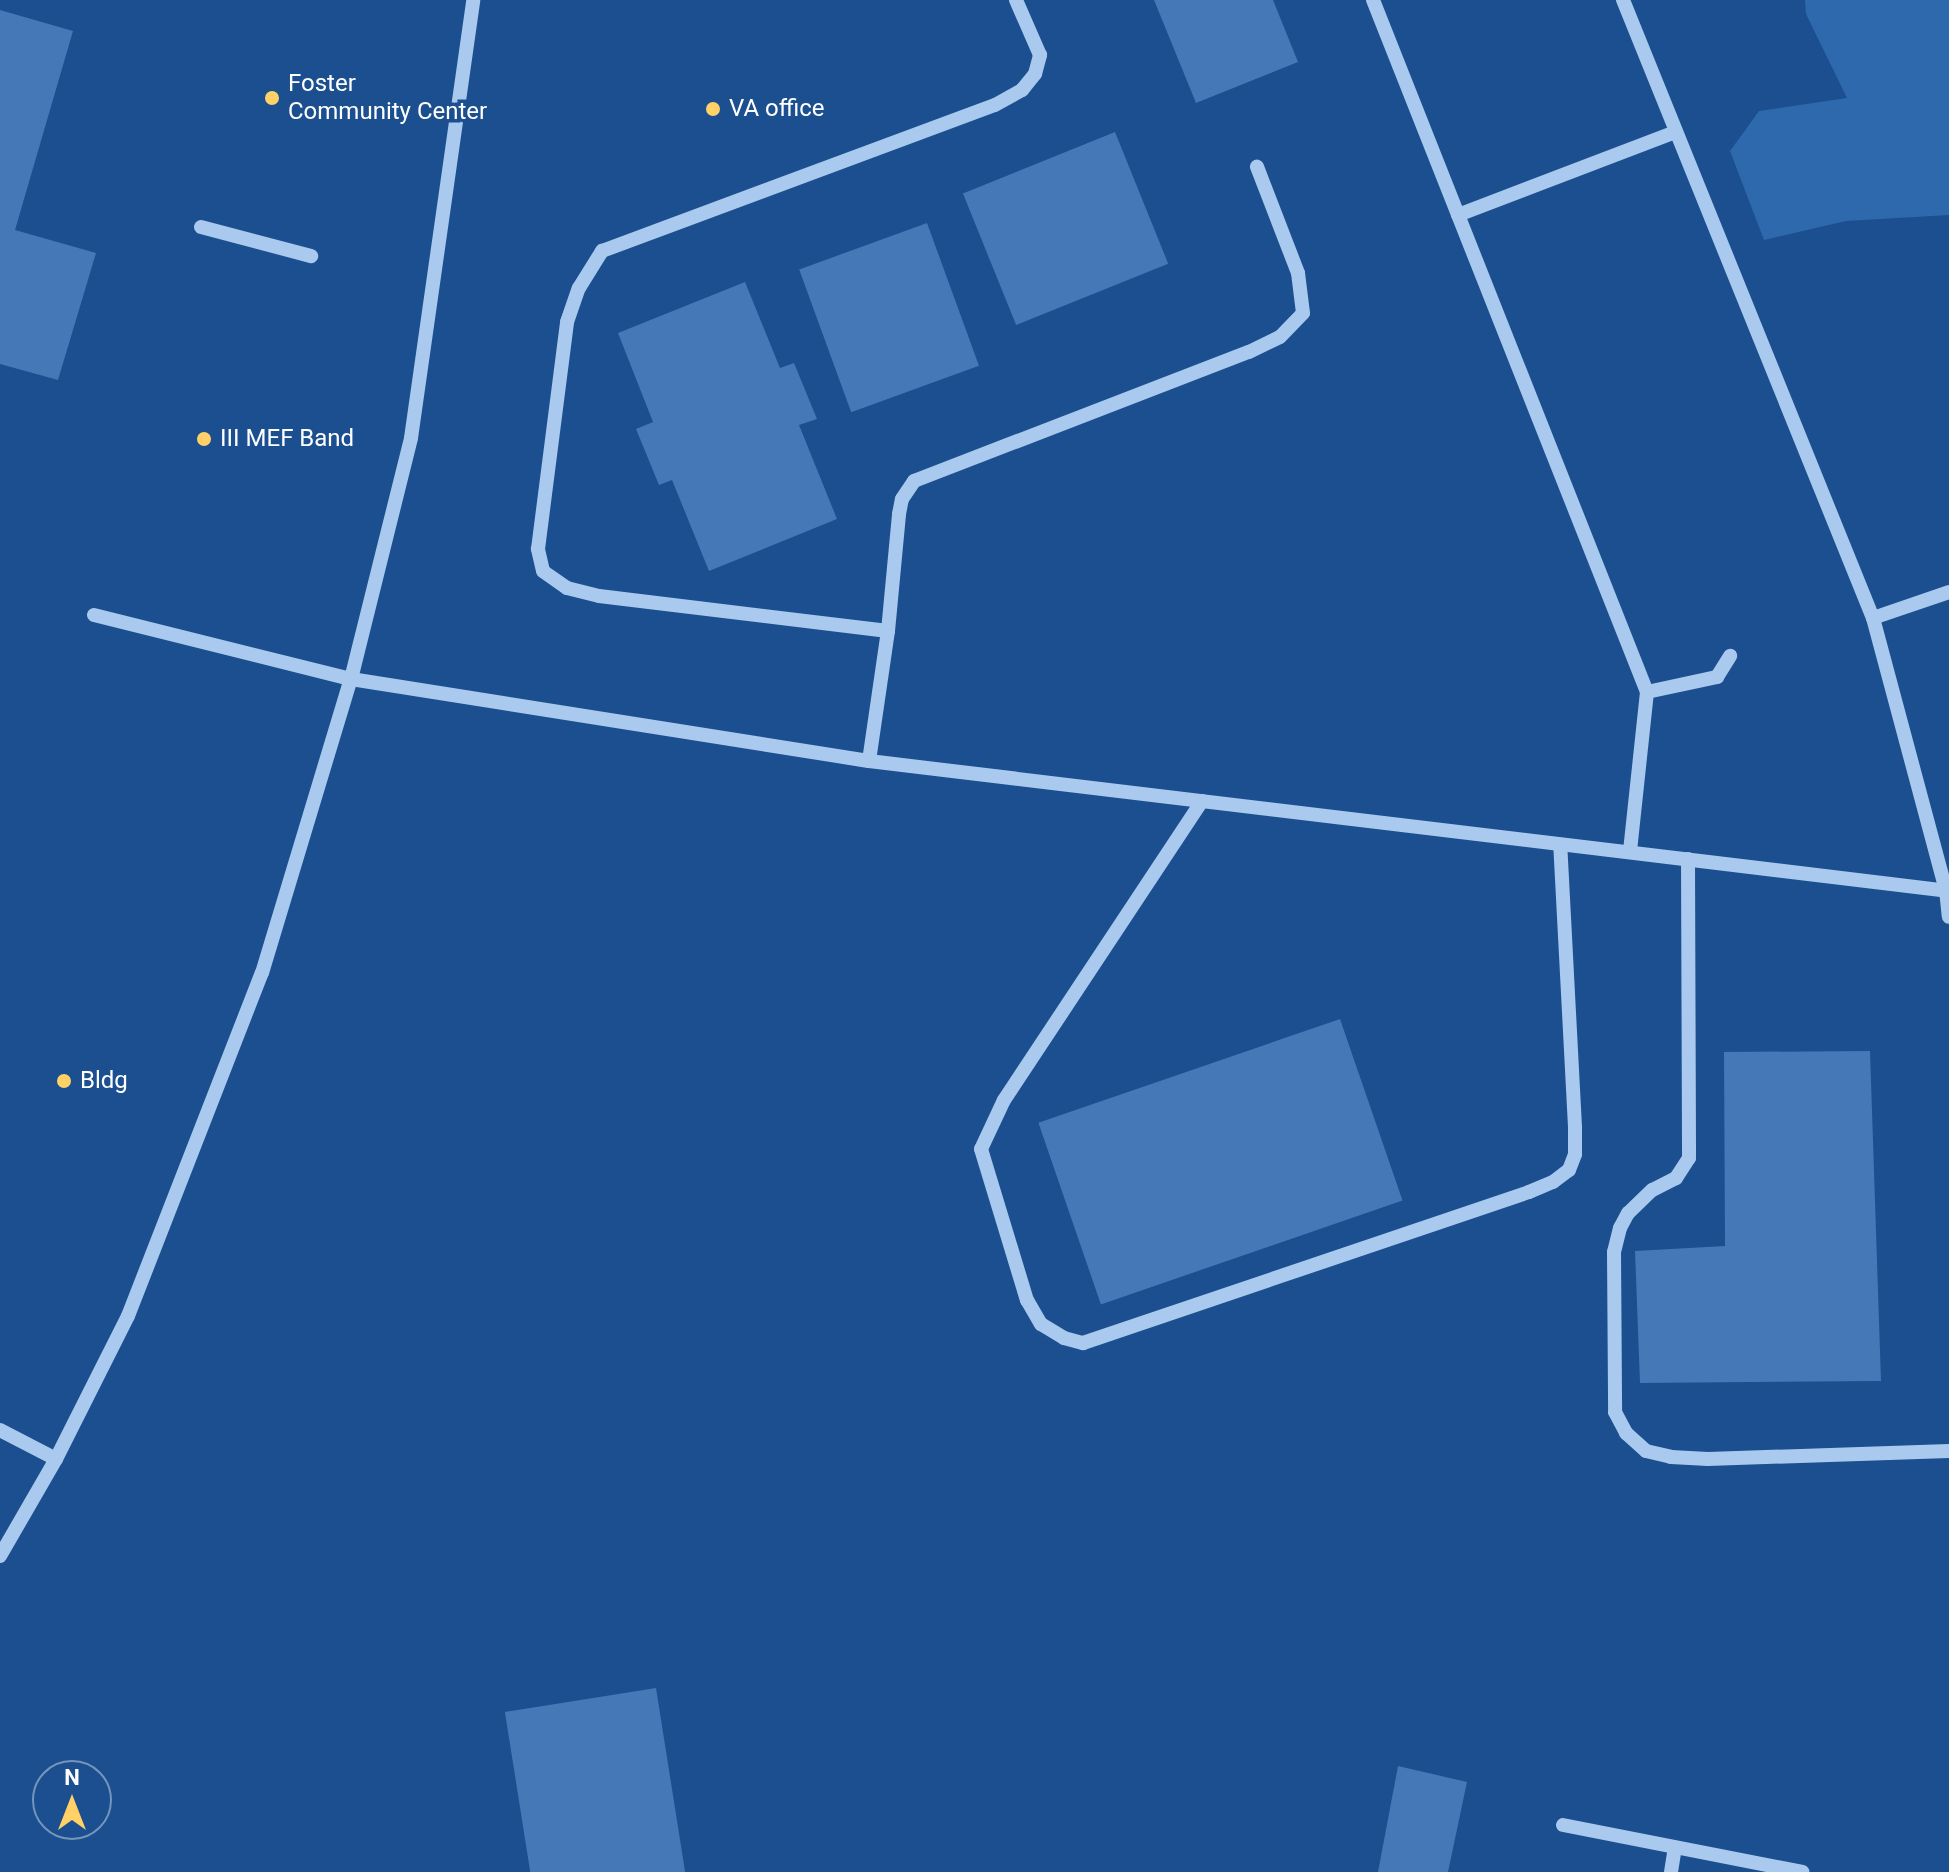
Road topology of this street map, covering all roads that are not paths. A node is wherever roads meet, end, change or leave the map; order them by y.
1 (473, 0) edge
2 (1016, 0) edge
3 (1373, 0) edge
4 (1623, 0) edge
5 (1675, 132) junction
6 (1257, 167) dead end
7 (1458, 215) junction
8 (201, 227) dead end
9 (311, 256) dead end
10 (1949, 592) edge
11 (94, 615) dead end
12 (1873, 618) junction
13 (888, 631) junction
14 (1730, 656) dead end
15 (351, 679) junction
16 (1647, 692) junction
17 (869, 761) junction
18 (1202, 801) junction
19 (1560, 844) junction
20 (1630, 852) junction
21 (1688, 859) junction
22 (1947, 890) edge
23 (1949, 917) edge
24 (0, 1430) edge
25 (1949, 1451) edge
26 (56, 1459) junction
27 (0, 1556) edge
28 (1563, 1825) dead end
29 (1675, 1847) junction
30 (1671, 1872) edge
31 (1802, 1872) edge

1 - 15 lane
2 - 13 lane
3 - 7 lane
4 - 5 lane
5 - 7 lane
5 - 12 lane
6 - 13 lane
7 - 16 lane
8 - 9 lane
10 - 12 lane
11 - 15 lane
12 - 22 lane
13 - 17 lane
14 - 16 lane
15 - 17 lane
15 - 26 lane
16 - 20 lane
17 - 18 lane
18 - 19 lane
18 - 19 lane
19 - 20 lane
20 - 21 lane
21 - 22 lane
21 - 25 lane
22 - 23 lane
24 - 26 lane
26 - 27 lane
28 - 29 lane
29 - 30 lane
29 - 31 lane

